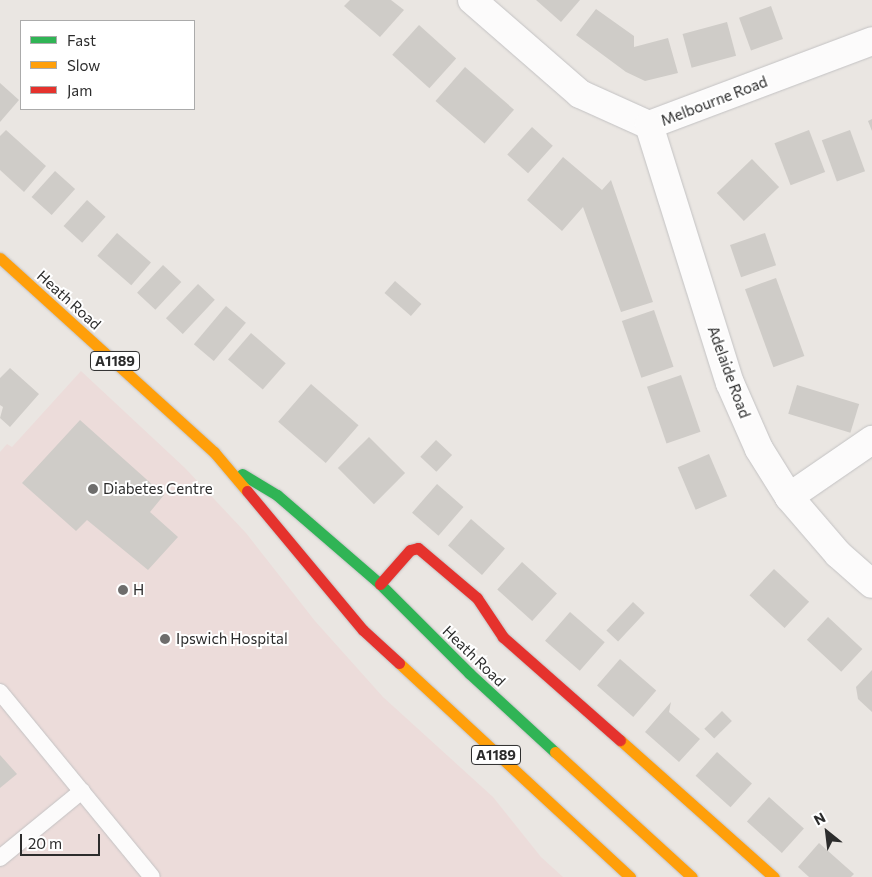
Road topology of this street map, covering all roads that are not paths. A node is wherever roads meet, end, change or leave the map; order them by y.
1 (472, 0) edge
2 (872, 41) edge
3 (649, 125) junction
4 (0, 258) edge
5 (872, 440) edge
6 (228, 465) junction
7 (790, 497) junction
8 (380, 584) junction
9 (872, 584) edge
10 (0, 692) edge
11 (82, 792) junction
12 (0, 858) edge
13 (152, 877) edge
14 (630, 877) edge
15 (692, 877) edge
16 (774, 877) edge

1 - 3 street, Melbourne Road
2 - 3 street, Melbourne Road
3 - 7 street, Adelaide Road
4 - 6 main road, Heath Road / A1189
5 - 7 street
6 - 8 main road, Heath Road / A1189
6 - 14 main road, Heath Road / A1189
7 - 9 street, Adelaide Road
8 - 15 main road, Heath Road / A1189
8 - 16 main road
10 - 11 lane
11 - 12 lane
11 - 13 lane

